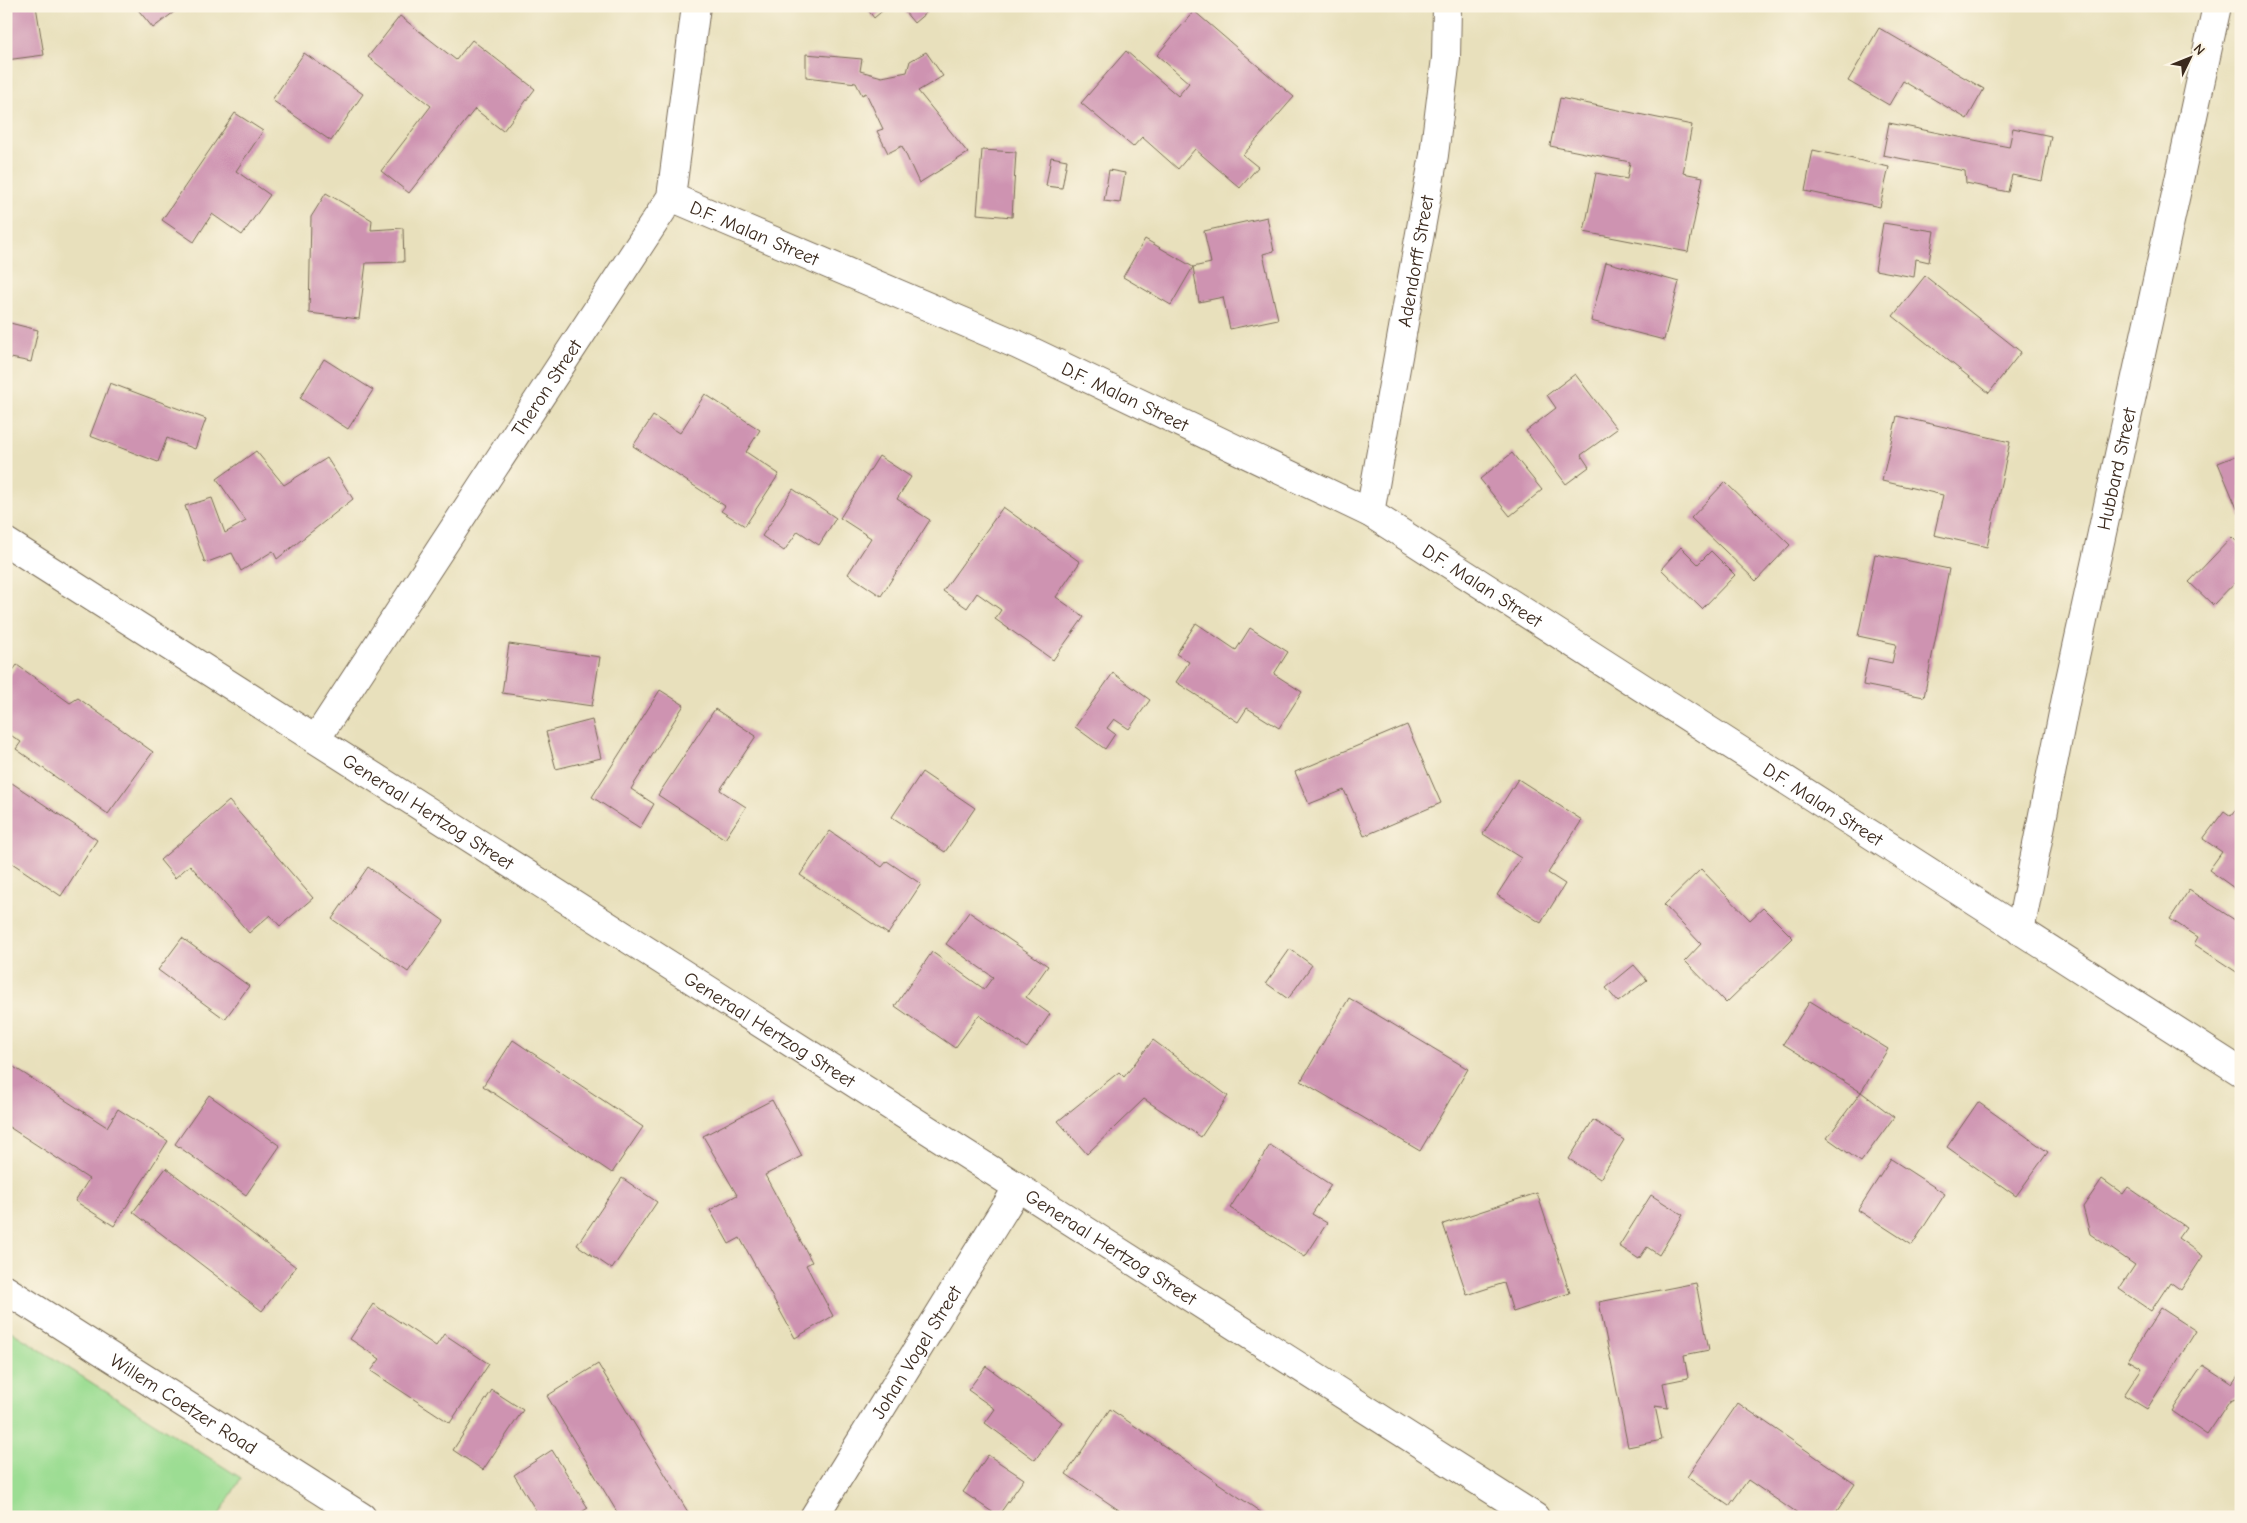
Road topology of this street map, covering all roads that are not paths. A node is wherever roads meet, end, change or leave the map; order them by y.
1 (696, 6) edge
2 (1448, 6) edge
3 (2217, 6) edge
4 (671, 196) junction
5 (1370, 513) junction
6 (6, 542) edge
7 (316, 739) junction
8 (2020, 931) junction
9 (2241, 1072) edge
10 (1018, 1188) junction
11 (6, 1290) edge
12 (362, 1517) edge
13 (814, 1517) edge
14 (1535, 1517) edge

1 - 4 street, Theron Street
2 - 5 street, Adendorff Street
3 - 8 street, Hubbard Street
4 - 5 street, D.F. Malan Street
4 - 7 street, Theron Street
5 - 8 street, D.F. Malan Street
6 - 7 street, Generaal Hertzog Street
7 - 10 street, Generaal Hertzog Street
8 - 9 street, D.F. Malan Street
10 - 13 street, Johan Vogel Street
10 - 14 street, Generaal Hertzog Street
11 - 12 street, Willem Coetzer Road

